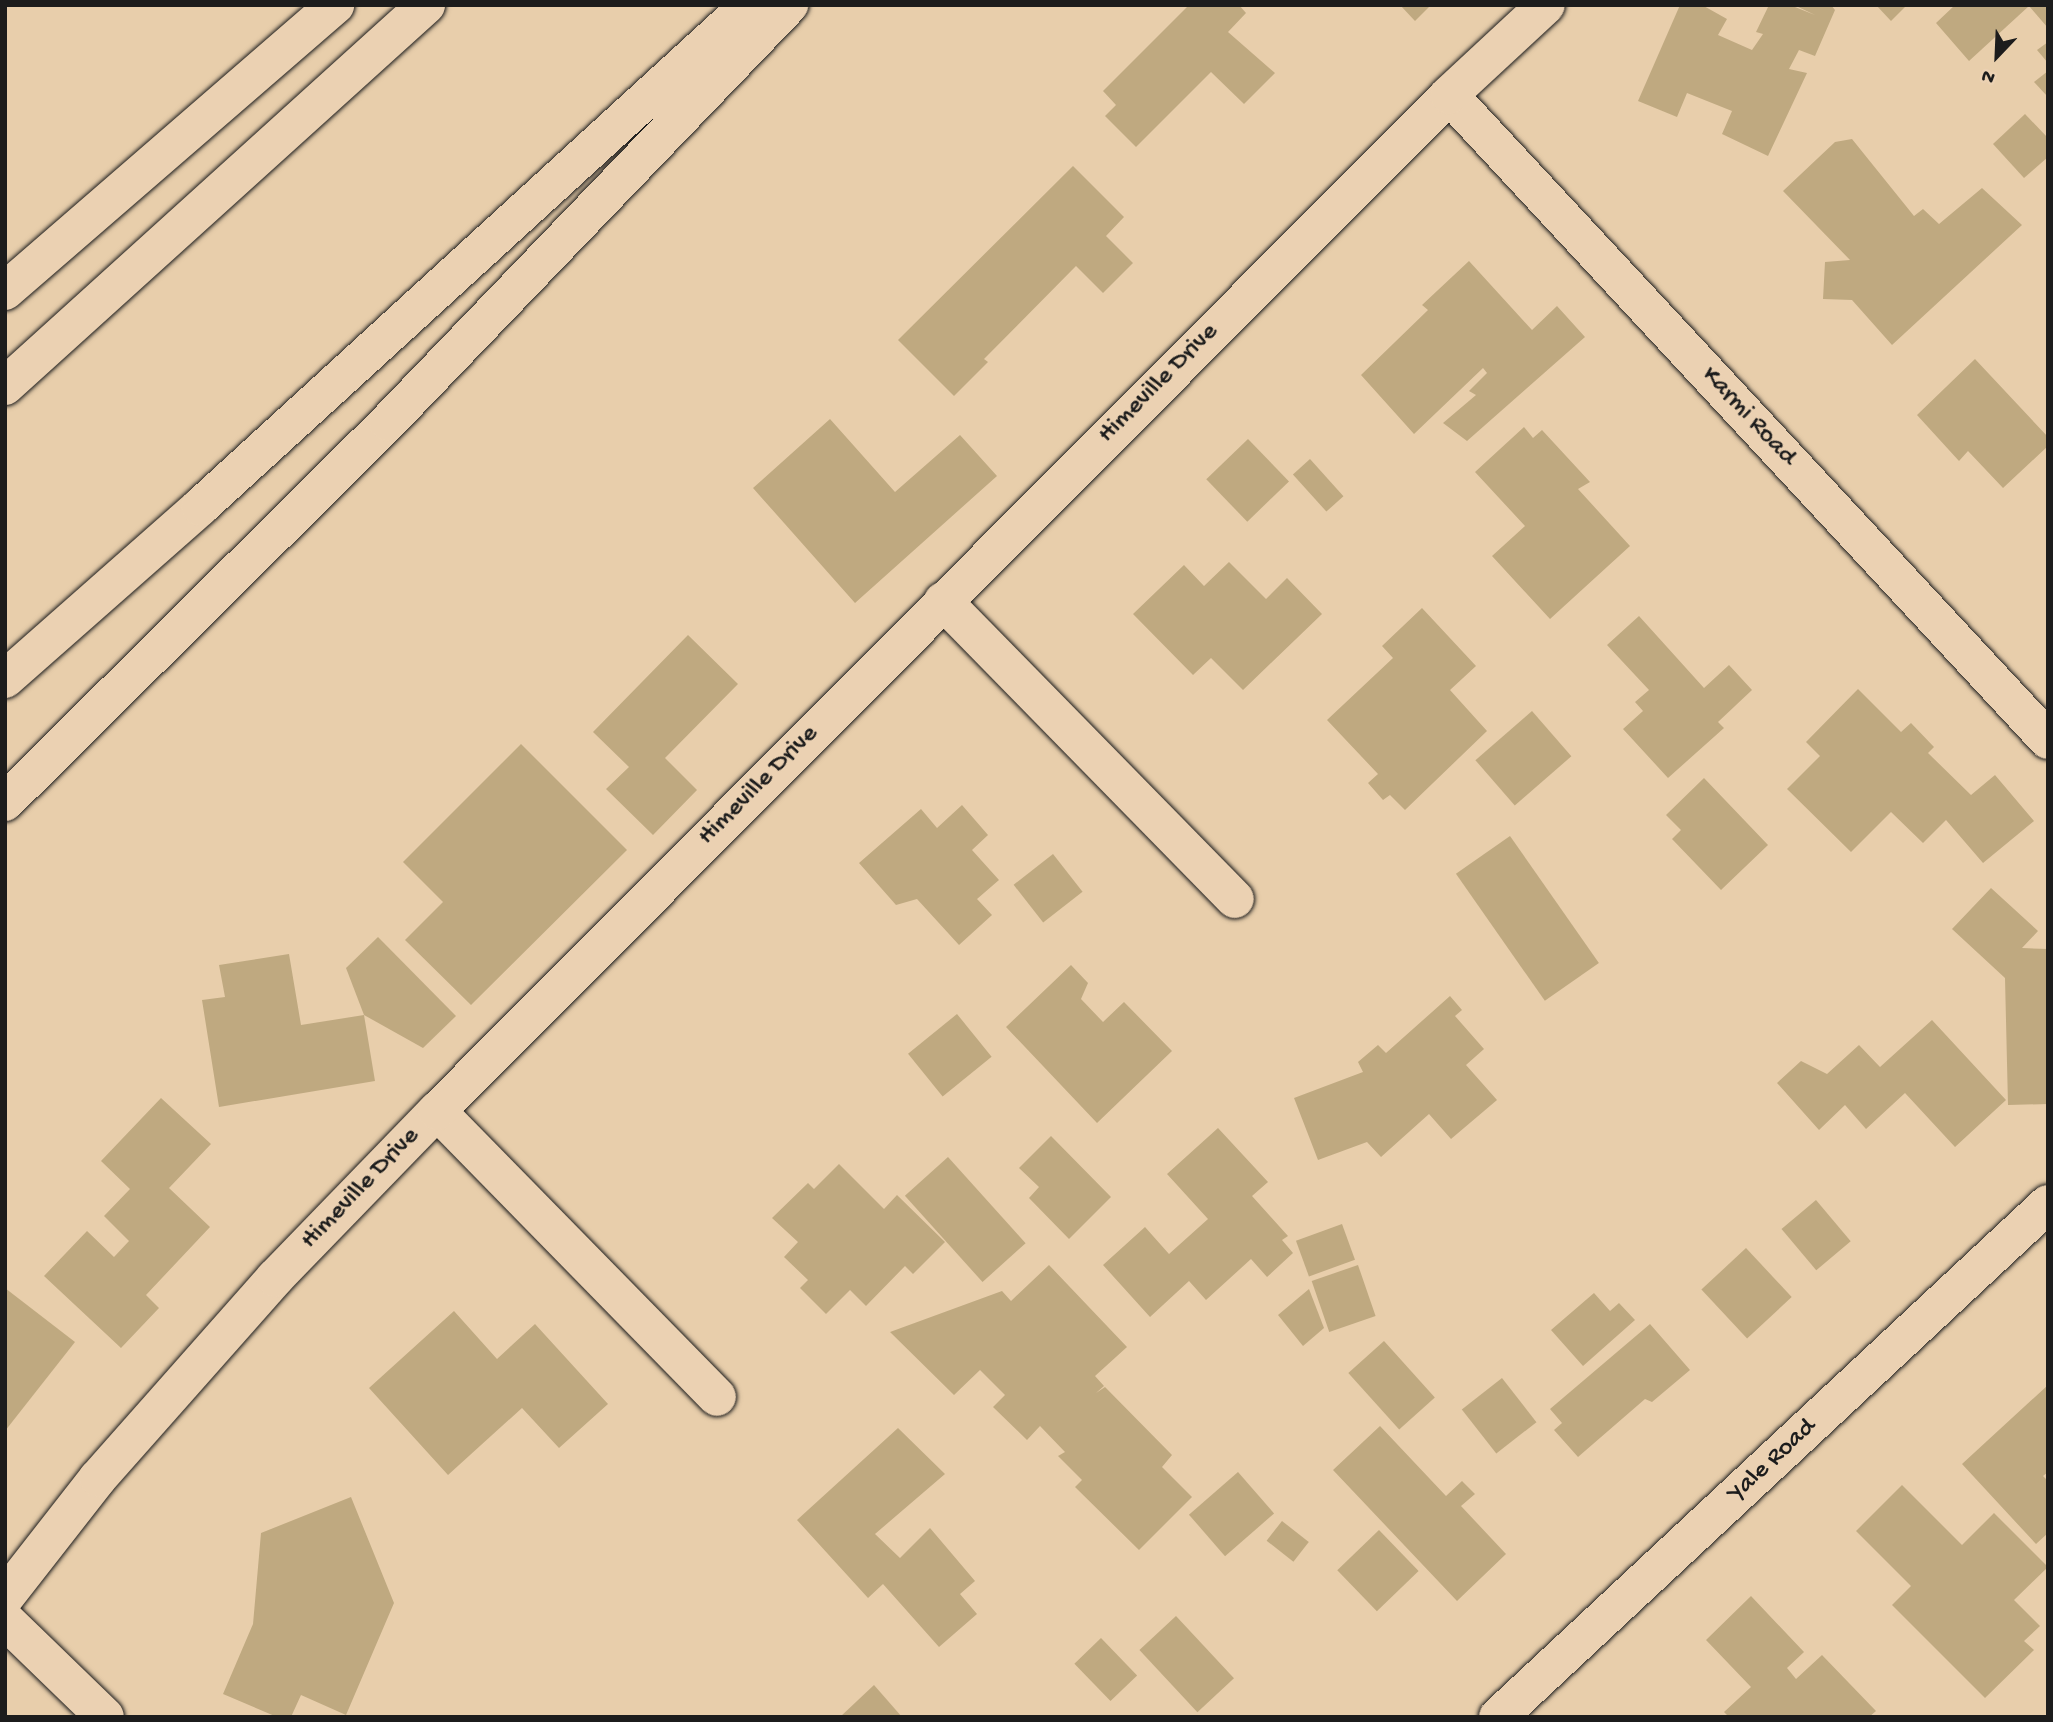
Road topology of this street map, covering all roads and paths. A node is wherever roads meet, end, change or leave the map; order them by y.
1 (335, 5) edge
2 (426, 5) edge
3 (749, 5) edge
4 (789, 5) edge
5 (1546, 5) edge
6 (1449, 95) junction
7 (5, 291) edge
8 (5, 386) edge
9 (943, 601) junction
10 (5, 679) edge
11 (2048, 740) edge
12 (5, 802) edge
13 (1235, 899) dead end
14 (437, 1111) junction
15 (2048, 1204) edge
16 (717, 1397) dead end
17 (5, 1597) edge
18 (5, 1620) edge
19 (105, 1717) edge
20 (1498, 1717) edge

1 - 7 main road
2 - 8 main road
3 - 10 main road
4 - 12 main road
5 - 6 main road, Himeville Drive
6 - 9 main road, Himeville Drive
6 - 11 main road, Karmi Road
9 - 13 main road
9 - 14 main road, Himeville Drive
14 - 16 main road
14 - 17 main road, Himeville Drive
15 - 20 main road, Yale Road
18 - 19 main road

